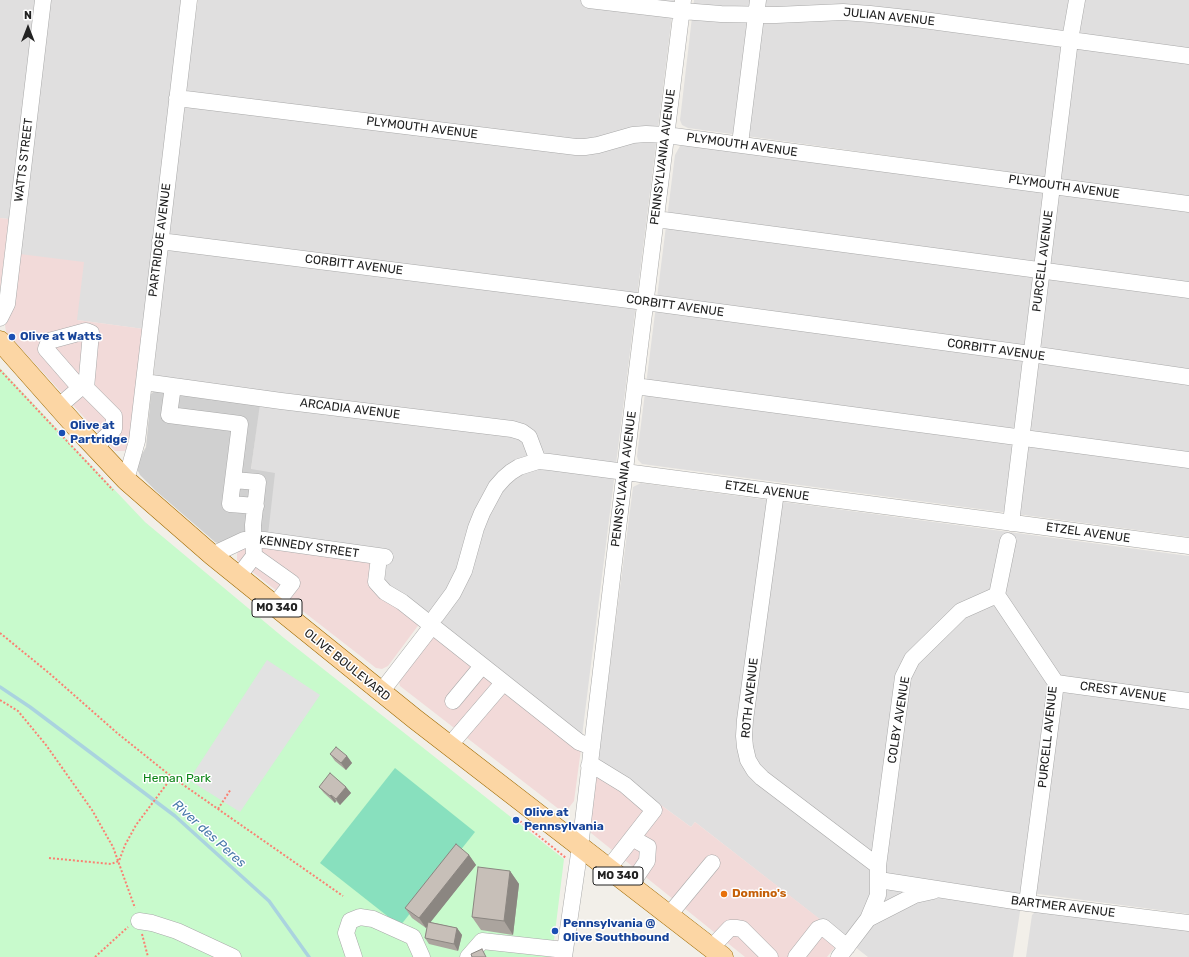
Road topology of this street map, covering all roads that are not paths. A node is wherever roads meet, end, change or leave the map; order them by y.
1 (43, 0) edge
2 (189, 0) edge
3 (589, 0) edge
4 (1077, 0) edge
5 (682, 6) edge
6 (757, 8) edge
7 (1070, 40) junction
8 (1189, 56) edge
9 (177, 98) junction
10 (666, 135) junction
11 (740, 144) junction
12 (1052, 186) junction
13 (1189, 204) edge
14 (656, 219) junction
15 (160, 240) junction
16 (1041, 271) junction
17 (1189, 290) edge
18 (645, 302) junction
19 (0, 318) edge
20 (0, 341) edge
21 (1032, 354) junction
22 (1189, 377) edge
23 (144, 382) junction
24 (173, 386) junction
25 (635, 386) junction
26 (58, 406) junction
27 (1022, 438) junction
28 (95, 447) junction
29 (1189, 460) edge
30 (538, 461) junction
31 (624, 472) junction
32 (126, 480) junction
33 (233, 480) junction
34 (776, 492) junction
35 (256, 506) junction
36 (1011, 522) junction
37 (253, 540) junction
38 (1008, 541) dead end
39 (1189, 546) edge
40 (212, 555) junction
41 (254, 556) junction
42 (238, 577) junction
43 (997, 595) junction
44 (274, 606) junction
45 (434, 621) junction
46 (482, 666) junction
47 (503, 683) junction
48 (1056, 683) junction
49 (381, 692) junction
50 (1189, 701) edge
51 (453, 702) dead end
52 (449, 746) junction
53 (592, 747) junction
54 (589, 766) junction
55 (632, 838) junction
56 (580, 847) junction
57 (712, 863) dead end
58 (608, 869) junction
59 (878, 873) junction
60 (630, 886) junction
61 (938, 890) junction
62 (1028, 903) junction
63 (668, 915) junction
64 (868, 919) junction
65 (139, 921) road end
66 (1189, 923) edge
67 (843, 952) edge
68 (717, 953) edge
69 (565, 954) edge
70 (233, 957) edge
71 (354, 957) edge
72 (422, 957) edge
73 (468, 957) edge
74 (770, 957) edge
75 (796, 957) edge

1 - 19 street, WATTS STREET
2 - 9 street, PARTRIDGE AVENUE
3 - 5 street, JULIAN AVENUE
4 - 7 street, PURCELL AVENUE
5 - 6 street, JULIAN AVENUE
5 - 10 street, PENNSYLVANIA AVENUE
6 - 7 street, JULIAN AVENUE
6 - 11 street
7 - 8 street, JULIAN AVENUE
7 - 12 street, PURCELL AVENUE
9 - 10 street, PLYMOUTH AVENUE
9 - 15 street, PARTRIDGE AVENUE
10 - 11 street, PLYMOUTH AVENUE
10 - 14 street, PENNSYLVANIA AVENUE
11 - 12 street, PLYMOUTH AVENUE
12 - 13 street, PLYMOUTH AVENUE
12 - 16 street, PURCELL AVENUE
14 - 16 street
14 - 18 street, PENNSYLVANIA AVENUE
15 - 18 street, CORBITT AVENUE
15 - 23 street, PARTRIDGE AVENUE
16 - 17 street
16 - 21 street, PURCELL AVENUE
18 - 21 street, CORBITT AVENUE
18 - 25 street, PENNSYLVANIA AVENUE
20 - 26 main road, OLIVE BOULEVARD / MO 340
21 - 22 street, CORBITT AVENUE
21 - 27 street, PURCELL AVENUE
23 - 24 street, ARCADIA AVENUE
23 - 32 street, PARTRIDGE AVENUE
24 - 30 street, ARCADIA AVENUE
24 - 33 street
25 - 27 street
25 - 31 street, PENNSYLVANIA AVENUE
26 - 28 main road, OLIVE BOULEVARD / MO 340
26 - 28 street
27 - 29 street
27 - 36 street, PURCELL AVENUE
28 - 32 main road, OLIVE BOULEVARD / MO 340
30 - 31 street, ETZEL AVENUE
30 - 45 street, ETZEL AVENUE
31 - 34 street, ETZEL AVENUE
31 - 53 street, PENNSYLVANIA AVENUE
32 - 40 main road, OLIVE BOULEVARD / MO 340
33 - 35 street
33 - 35 street
34 - 36 street, ETZEL AVENUE
34 - 59 street, ROTH AVENUE
35 - 37 street
36 - 39 street, ETZEL AVENUE
37 - 40 street, KENNEDY STREET
37 - 41 street
37 - 45 street, KENNEDY STREET
38 - 43 street
40 - 42 main road, OLIVE BOULEVARD / MO 340
41 - 42 street
41 - 44 street
42 - 44 main road, OLIVE BOULEVARD / MO 340
43 - 48 street, PURCELL AVENUE
43 - 59 street, COLBY AVENUE
44 - 49 main road, OLIVE BOULEVARD / MO 340
45 - 46 street
45 - 49 street, ETZEL AVENUE
46 - 47 street
46 - 51 street
47 - 52 street
47 - 53 street
48 - 50 street, CREST AVENUE
48 - 62 street, PURCELL AVENUE
49 - 52 main road, OLIVE BOULEVARD / MO 340
52 - 56 main road, OLIVE BOULEVARD / MO 340
53 - 54 street, PENNSYLVANIA AVENUE
54 - 55 street
54 - 56 street, PENNSYLVANIA AVENUE
55 - 58 street
55 - 60 street
56 - 58 main road, OLIVE BOULEVARD / MO 340
56 - 69 street, PENNSYLVANIA AVENUE
57 - 63 street
58 - 60 main road, OLIVE BOULEVARD / MO 340
59 - 61 street, BARTMER AVENUE
59 - 64 street, BARTMER AVENUE
60 - 63 main road, OLIVE BOULEVARD / MO 340
61 - 62 street, BARTMER AVENUE
61 - 64 street, BARTMER AVENUE
62 - 66 street, BARTMER AVENUE
63 - 68 main road, OLIVE BOULEVARD / MO 340
64 - 67 street, BARTMER AVENUE
65 - 70 street
67 - 75 street
68 - 74 street
69 - 73 street
71 - 72 street

